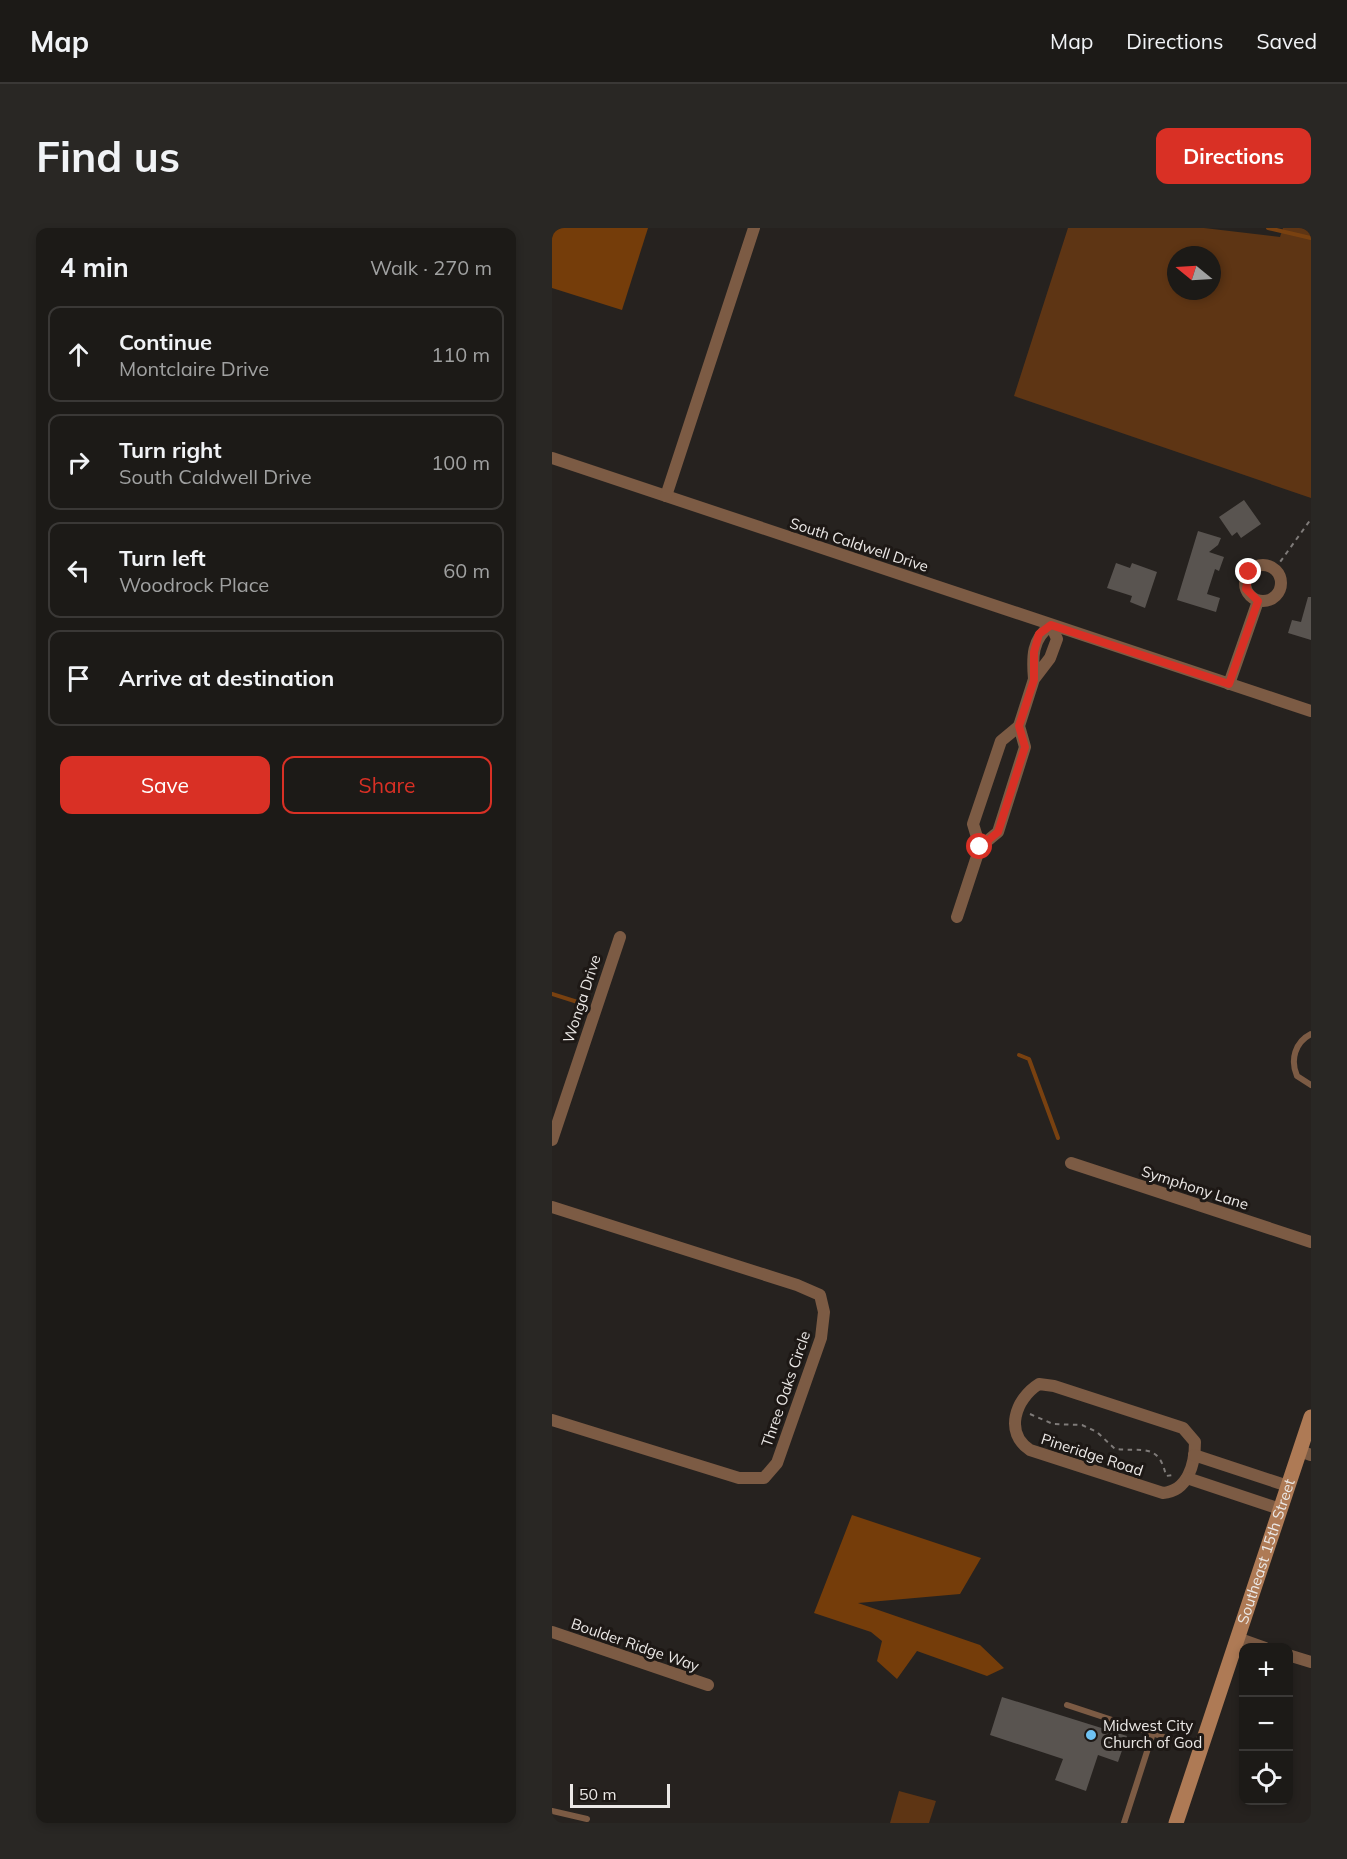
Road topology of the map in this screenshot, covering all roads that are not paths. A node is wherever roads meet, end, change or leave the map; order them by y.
1 (754, 228) edge
2 (552, 458) edge
3 (666, 496) junction
4 (1258, 601) junction
5 (1051, 625) junction
6 (1034, 652) junction
7 (1050, 658) junction
8 (1034, 680) junction
9 (1229, 684) junction
10 (1311, 711) edge
11 (1019, 726) junction
12 (980, 847) junction
13 (957, 917) dead end
14 (620, 937) dead end
15 (1311, 1035) edge
16 (1311, 1085) edge
17 (552, 1140) edge
18 (1071, 1163) dead end
19 (552, 1207) edge
20 (1311, 1242) edge
21 (1311, 1417) edge
22 (552, 1420) edge
23 (1305, 1453) edge
24 (1194, 1455) junction
25 (1233, 1469) junction
26 (1182, 1478) junction
27 (1288, 1486) junction
28 (1227, 1491) junction
29 (1280, 1509) junction
30 (552, 1632) edge
31 (1237, 1638) junction
32 (1253, 1643) edge
33 (1293, 1657) edge
34 (1311, 1662) edge
35 (708, 1685) dead end
36 (1067, 1705) dead end
37 (1153, 1733) junction
38 (1200, 1749) junction
39 (552, 1811) edge
40 (587, 1819) dead end
41 (1124, 1823) edge
42 (1176, 1823) edge

1 - 3 street
2 - 3 street, South Caldwell Drive
3 - 5 street, South Caldwell Drive
4 - 4 street
4 - 9 street
5 - 6 street
5 - 7 street
5 - 9 street, South Caldwell Drive
6 - 7 street
6 - 8 street
7 - 8 street
8 - 11 street
9 - 10 street, South Caldwell Drive
11 - 12 street
11 - 12 street
12 - 13 street
14 - 17 street, Wonga Drive
15 - 16 lane
18 - 20 street, Symphony Lane
19 - 22 street, Three Oaks Circle
21 - 23 main road, Southeast 15th Street
23 - 27 main road, Southeast 15th Street
24 - 25 street
24 - 26 street
24 - 26 street, Pineridge Road
25 - 27 street
25 - 28 street
26 - 28 street
27 - 29 main road, Southeast 15th Street
28 - 29 street
29 - 31 main road, Southeast 15th Street
30 - 35 street, Boulder Ridge Way
31 - 32 street
31 - 38 main road, Southeast 15th Street
33 - 34 street
36 - 37 lane
37 - 38 lane
37 - 41 lane
38 - 42 main road, Southeast 15th Street
39 - 40 lane

